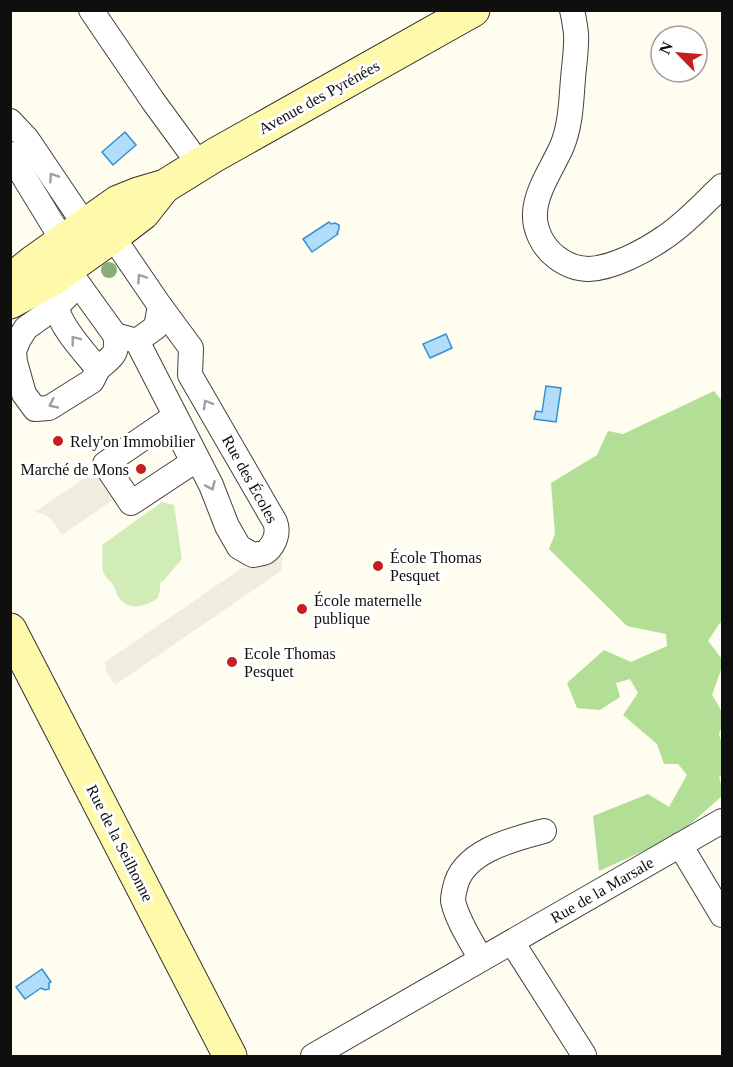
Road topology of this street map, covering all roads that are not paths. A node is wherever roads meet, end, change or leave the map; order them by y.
1 (91, 10) edge
2 (473, 10) edge
3 (554, 10) edge
4 (574, 18) edge
5 (13, 129) edge
6 (10, 154) edge
7 (199, 165) junction
8 (723, 186) edge
9 (84, 250) junction
10 (10, 281) edge
11 (10, 302) edge
12 (57, 306) junction
13 (160, 306) junction
14 (126, 338) junction
15 (98, 369) junction
16 (10, 630) edge
17 (723, 821) edge
18 (544, 831) dead end
19 (680, 845) junction
20 (723, 915) edge
21 (512, 942) junction
22 (481, 959) junction
23 (584, 1055) dead end
24 (230, 1056) edge
25 (313, 1056) edge

1 - 7 street
2 - 7 street, Avenue des Pyrénées
3 - 4 street
4 - 8 street
9 -> 5 street
6 - 9 street
7 - 9 street, Avenue des Pyrénées
9 - 10 street, Avenue des Pyrénées
9 - 11 street, Avenue des Pyrénées
9 - 12 street
13 -> 9 street
9 - 14 street
15 -> 12 street
15 -> 12 street
13 - 14 street
14 -> 13 street, Rue des Écoles
14 - 15 street
16 - 24 street, Rue de la Seilhonne
17 - 19 street, Rue de la Marsale
18 - 22 street
19 - 20 street
19 - 21 street, Rue de la Marsale
21 - 22 street, Rue de la Marsale
21 - 23 street
22 - 25 street, Rue de la Marsale

